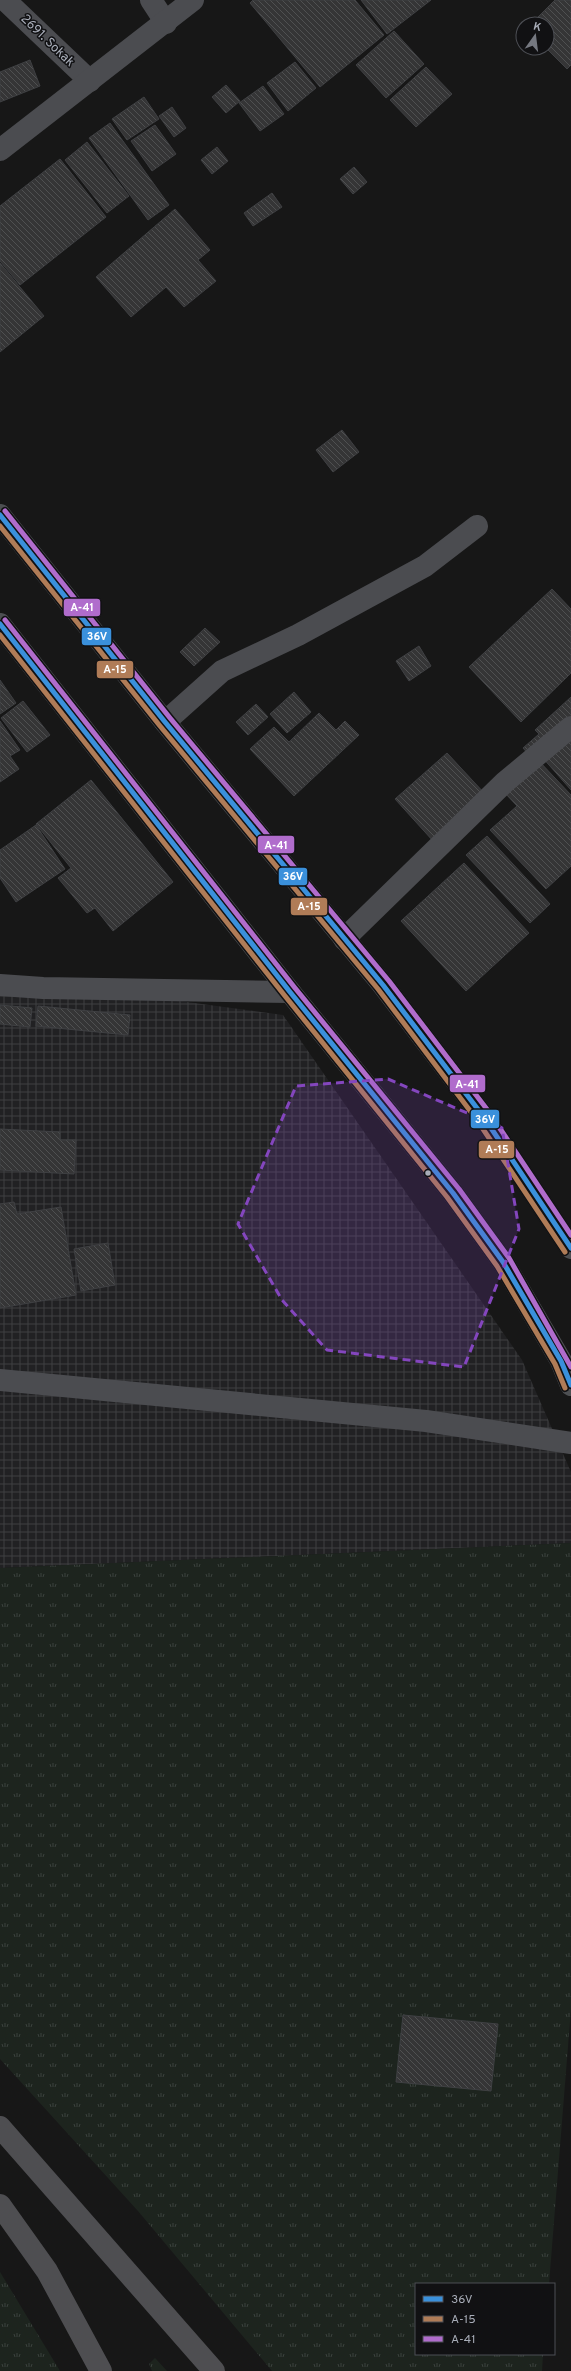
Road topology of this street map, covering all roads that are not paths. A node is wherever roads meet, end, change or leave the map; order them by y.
1 (5, 0) edge
2 (151, 0) edge
3 (193, 0) edge
4 (166, 23) junction
5 (90, 81) junction
6 (0, 150) edge
7 (0, 515) edge
8 (477, 526) dead end
9 (0, 624) edge
10 (165, 722) junction
11 (571, 727) edge
12 (344, 939) junction
13 (0, 985) edge
14 (290, 992) junction
15 (570, 1244) edge
16 (0, 1380) edge
17 (571, 1385) edge
18 (571, 1443) edge
19 (0, 2127) edge
20 (0, 2205) edge
21 (101, 2371) edge
22 (214, 2371) edge

1 - 5 street, 2691. Sokak
2 - 4 street
3 - 4 street
4 - 5 street
5 - 6 street
7 - 10 main road
8 - 10 street
9 - 14 main road
10 - 12 main road
11 - 12 street
12 - 15 main road
13 - 14 street
14 - 17 main road
16 - 18 street
19 - 22 highway
20 - 21 highway

